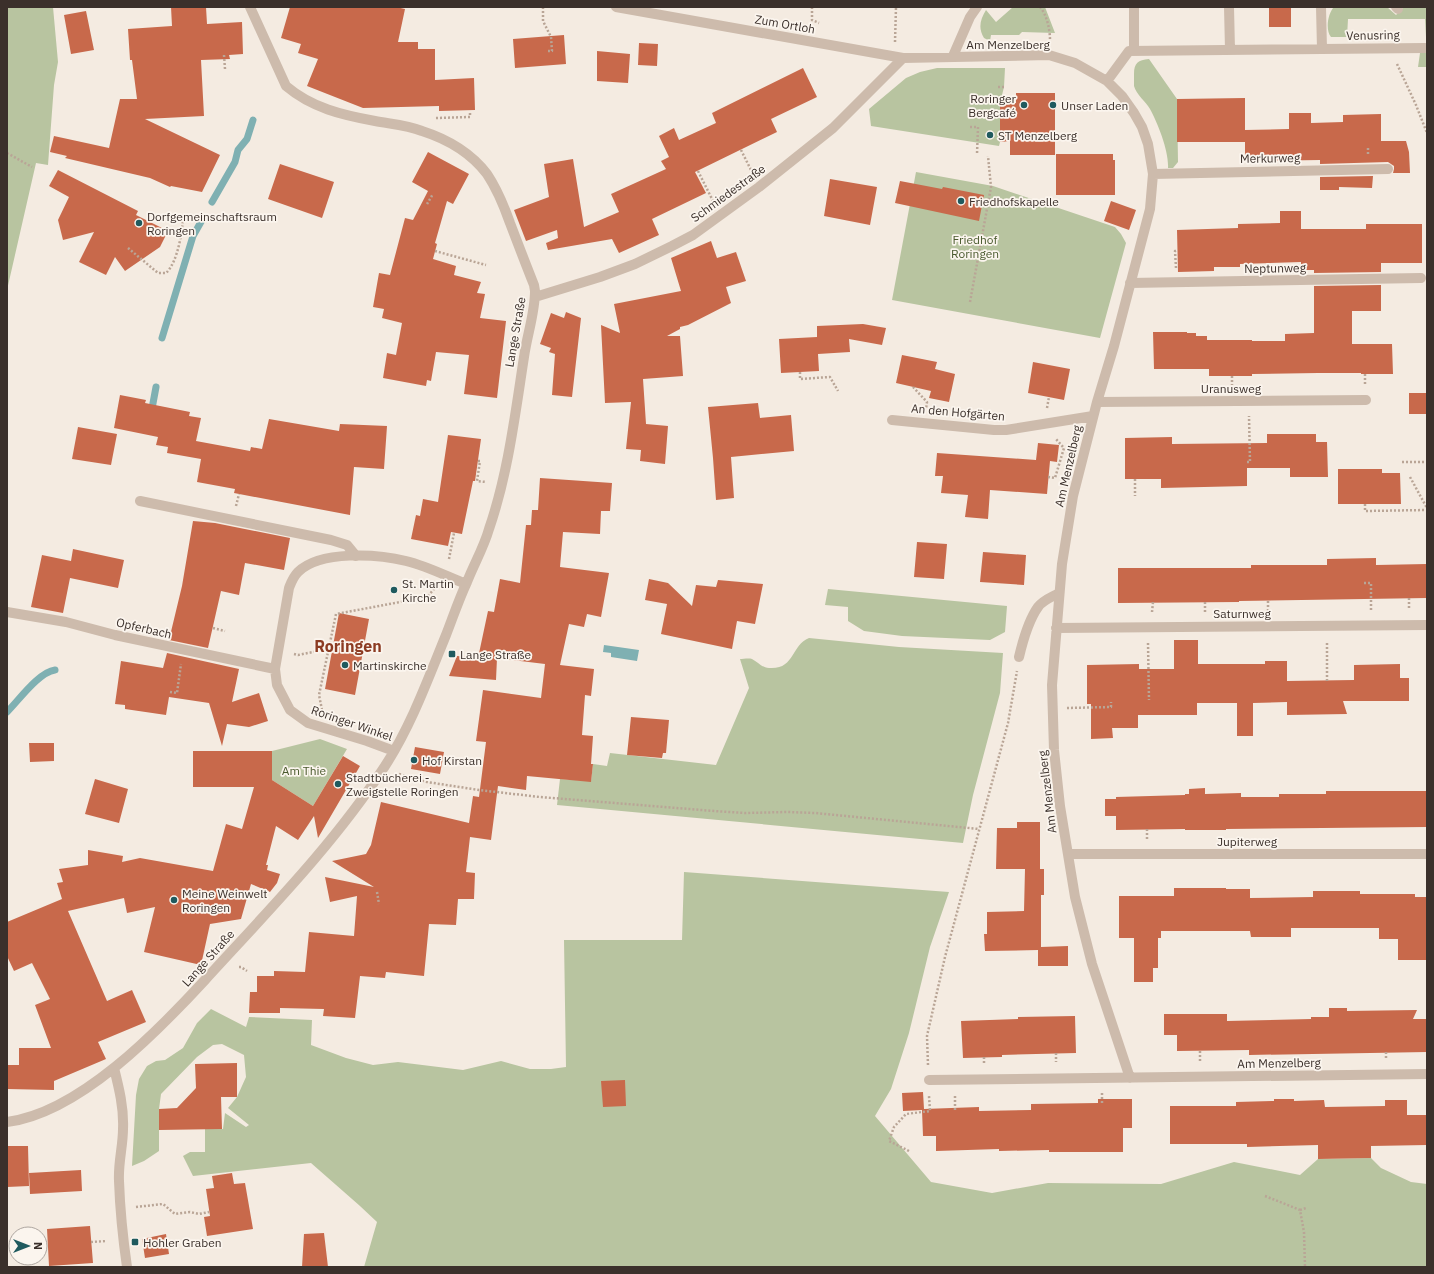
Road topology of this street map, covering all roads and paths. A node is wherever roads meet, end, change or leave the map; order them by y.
1 (250, 7) edge
2 (543, 7) edge
3 (616, 7) edge
4 (812, 7) edge
5 (896, 7) edge
6 (977, 7) edge
7 (1040, 7) edge
8 (1134, 7) edge
9 (1229, 7) edge
10 (1321, 7) edge
11 (820, 23) dead end
12 (1425, 48) dead end
13 (1322, 49) junction
14 (1230, 50) junction
15 (548, 51) dead end
16 (1134, 51) junction
17 (224, 55) dead end
18 (1049, 55) junction
19 (953, 56) junction
20 (899, 57) junction
21 (1399, 67) dead end
22 (225, 69) dead end
23 (1107, 80) junction
24 (998, 87) dead end
25 (1004, 87) dead end
26 (470, 113) dead end
27 (970, 127) dead end
28 (429, 133) junction
29 (1427, 133) edge
30 (741, 150) dead end
31 (7, 153) edge
32 (977, 154) dead end
33 (988, 156) dead end
34 (32, 167) dead end
35 (1388, 169) dead end
36 (698, 171) dead end
37 (1153, 174) junction
38 (759, 187) junction
39 (433, 194) dead end
40 (427, 204) dead end
41 (183, 214) dead end
42 (720, 216) junction
43 (128, 248) dead end
44 (435, 251) dead end
45 (486, 265) dead end
46 (1421, 278) dead end
47 (1130, 283) junction
48 (535, 297) junction
49 (970, 302) dead end
50 (800, 372) dead end
51 (913, 387) dead end
52 (838, 390) dead end
53 (1366, 400) dead end
54 (1249, 401) junction
55 (1096, 402) junction
56 (1093, 416) junction
57 (892, 420) dead end
58 (924, 423) junction
59 (478, 461) dead end
60 (1247, 462) dead end
61 (1402, 462) dead end
62 (1427, 462) edge
63 (1410, 477) dead end
64 (1135, 479) dead end
65 (503, 485) junction
66 (1135, 496) dead end
67 (140, 501) dead end
68 (1365, 504) dead end
69 (1427, 509) edge
70 (454, 533) dead end
71 (356, 556) junction
72 (446, 576) junction
73 (1364, 583) dead end
74 (466, 584) junction
75 (1059, 593) junction
76 (1153, 602) dead end
77 (7, 612) edge
78 (1427, 624) edge
79 (1327, 625) junction
80 (1371, 625) junction
81 (1150, 627) junction
82 (213, 628) dead end
83 (1056, 628) junction
84 (225, 631) dead end
85 (328, 649) junction
86 (183, 650) junction
87 (298, 655) dead end
88 (1019, 657) joint
89 (275, 669) junction
90 (1327, 681) dead end
91 (170, 692) dead end
92 (1149, 700) dead end
93 (1112, 702) dead end
94 (1053, 708) junction
95 (318, 726) junction
96 (394, 751) junction
97 (384, 767) junction
98 (979, 829) junction
99 (1068, 854) junction
100 (1427, 854) edge
101 (377, 892) dead end
102 (379, 904) dead end
103 (241, 967) dead end
104 (247, 972) dead end
105 (114, 1068) junction
106 (1427, 1074) edge
107 (1130, 1078) junction
108 (929, 1080) junction
109 (7, 1122) edge
110 (909, 1151) dead end
111 (1265, 1196) dead end
112 (1306, 1208) dead end
113 (121, 1209) junction
114 (1300, 1210) junction
115 (209, 1212) dead end
116 (128, 1267) edge
117 (1305, 1267) edge

1 - 28 street, Lange Straße
2 - 15 path
3 - 20 street, Zum Ortloh
4 - 11 path
5 - 20 path
6 - 19 street
7 - 18 path
8 - 16 street
9 - 14 street
10 - 13 street
12 - 13 street, Venusring
13 - 14 street, Venusring
14 - 16 street, Venusring
16 - 23 street
17 - 22 path
18 - 19 street, Am Menzelberg
18 - 23 street, Am Menzelberg
19 - 20 street, Am Menzelberg
20 - 38 street, Schmiedestraße
21 - 29 path
23 - 37 street, Am Menzelberg
24 - 25 path
26 - 28 path
27 - 32 path
28 - 48 street, Lange Straße
30 - 38 path
31 - 34 path
33 - 49 path
35 - 37 street, Merkurweg
36 - 42 path
37 - 47 street, Am Menzelberg
38 - 42 street, Schmiedestraße
39 - 40 path
41 - 43 path
42 - 48 street, Schmiedestraße
44 - 45 path
46 - 47 street, Neptunweg
47 - 55 street, Am Menzelberg
48 - 65 street, Lange Straße
50 - 52 path
51 - 58 path
53 - 54 street, Uranusweg
54 - 55 street, Uranusweg
54 - 60 path
55 - 56 street, Am Menzelberg
56 - 58 street, An den Hofgärten
56 - 75 street, Am Menzelberg
57 - 58 street, An den Hofgärten
59 - 65 path
61 - 62 path
63 - 69 path
64 - 66 path
65 - 74 street, Lange Straße
67 - 71 street
68 - 69 path
70 - 72 path
71 - 72 street, Roringer Winkel
71 - 89 street, Roringer Winkel
72 - 74 street, Roringer Winkel
72 - 85 path
73 - 80 path
74 - 96 street, Lange Straße
75 - 83 street, Am Menzelberg
75 - 88 street
76 - 81 path
77 - 86 street, Opferbach
78 - 80 street, Saturnweg
79 - 80 street, Saturnweg
79 - 81 street, Saturnweg
79 - 90 path
81 - 83 street, Saturnweg
81 - 92 path
82 - 84 path
83 - 94 street, Am Menzelberg
85 - 87 path
85 - 95 path
86 - 89 street, Opferbach
86 - 91 path
88 - 98 path
89 - 95 street, Roringer Winkel
93 - 94 path
94 - 99 street, Am Menzelberg
95 - 96 street, Roringer Winkel
96 - 97 street, Lange Straße
97 - 98 path
97 - 105 street, Lange Straße
98 - 108 path
99 - 100 street, Jupiterweg
99 - 107 street, Am Menzelberg
101 - 102 path
103 - 104 path
105 - 109 street, Lange Straße
105 - 113 street
106 - 107 street, Am Menzelberg
107 - 108 street, Am Menzelberg
108 - 110 path
111 - 114 path
112 - 114 path
113 - 115 path
113 - 116 street
114 - 117 path

